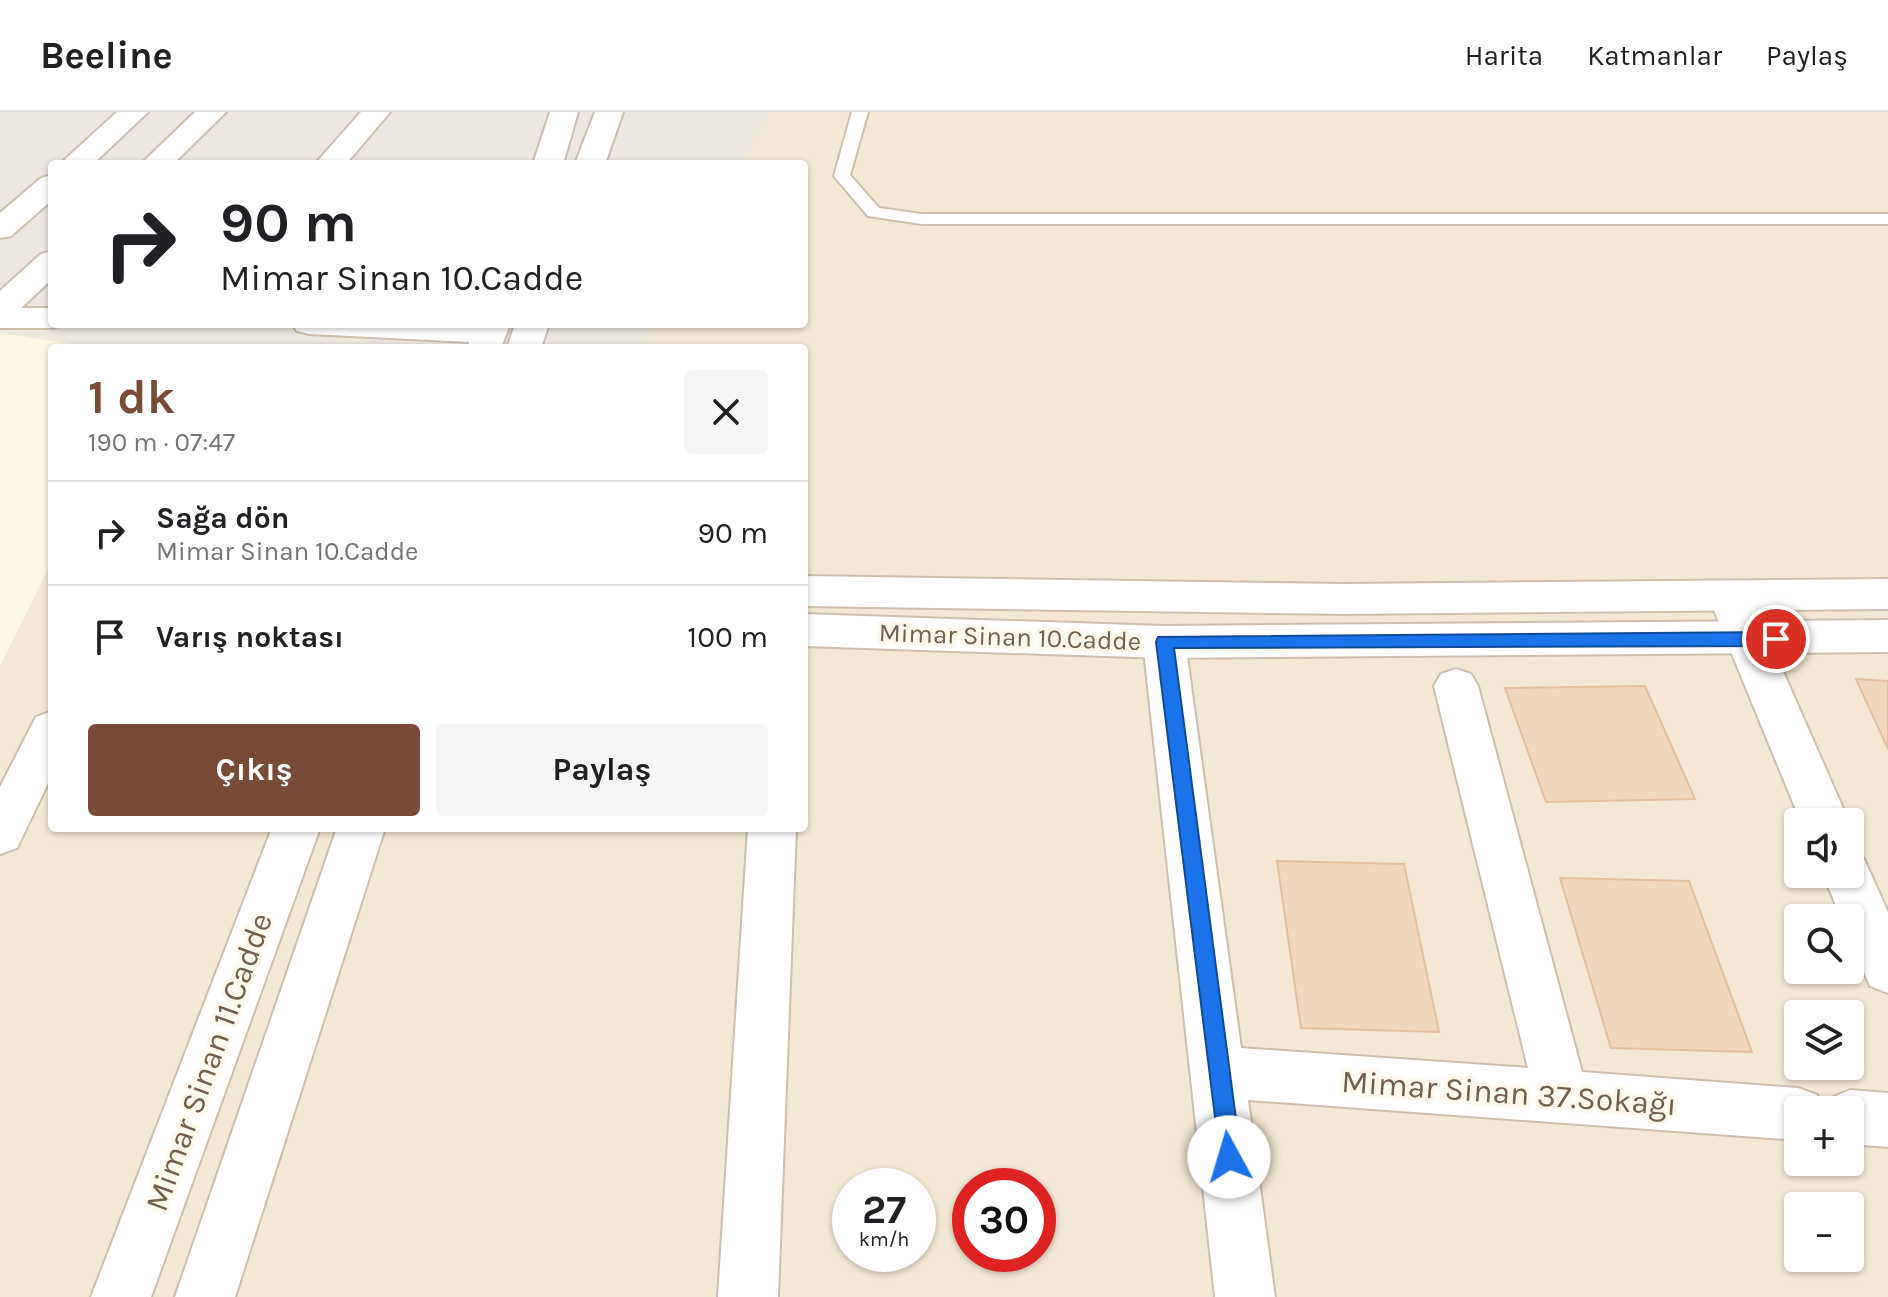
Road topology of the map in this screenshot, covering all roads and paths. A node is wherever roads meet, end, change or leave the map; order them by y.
1 (134, 112) edge
2 (212, 112) edge
3 (376, 112) edge
4 (564, 112) edge
5 (609, 112) edge
6 (860, 112) edge
7 (80, 160) edge
8 (160, 160) edge
9 (334, 160) edge
10 (549, 160) edge
11 (591, 160) edge
12 (48, 187) edge
13 (1888, 219) edge
14 (0, 229) edge
15 (48, 265) edge
16 (0, 309) edge
17 (0, 318) edge
18 (48, 318) edge
19 (374, 328) edge
20 (489, 335) edge
21 (808, 591) edge
22 (1888, 594) edge
23 (1730, 598) junction
24 (808, 630) edge
25 (1888, 636) edge
26 (1748, 640) junction
27 (1164, 642) junction
28 (1456, 686) dead end
29 (48, 737) edge
30 (1819, 808) edge
31 (295, 832) edge
32 (360, 832) edge
33 (772, 832) edge
34 (0, 834) edge
35 (1853, 888) edge
36 (1888, 970) edge
37 (1219, 1072) junction
38 (1562, 1097) junction
39 (1784, 1113) edge
40 (1864, 1118) edge
41 (1888, 1120) edge
42 (121, 1297) edge
43 (205, 1297) edge
44 (748, 1297) edge
45 (1245, 1297) edge

1 - 7 street
2 - 8 street
3 - 9 street
4 - 10 street
5 - 11 street
6 - 13 lane
12 - 14 street
15 - 16 street
17 - 18 street
19 - 20 street
21 - 23 street, Mimar Sinan 10.Cadde
22 - 23 street, Mimar Sinan 10.Cadde
23 - 26 street
24 - 27 street, Mimar Sinan 10.Cadde
25 - 26 street, Mimar Sinan 10.Cadde
26 - 27 street, Mimar Sinan 10.Cadde
26 - 30 street
27 - 37 street
28 - 38 street
29 - 34 street
31 - 42 street, Mimar Sinan 11.Cadde
32 - 43 street
33 - 44 street
35 - 36 street
37 - 38 street, Mimar Sinan 37.Sokağı
37 - 45 street
38 - 39 street, Mimar Sinan 37.Sokağı
40 - 41 street

